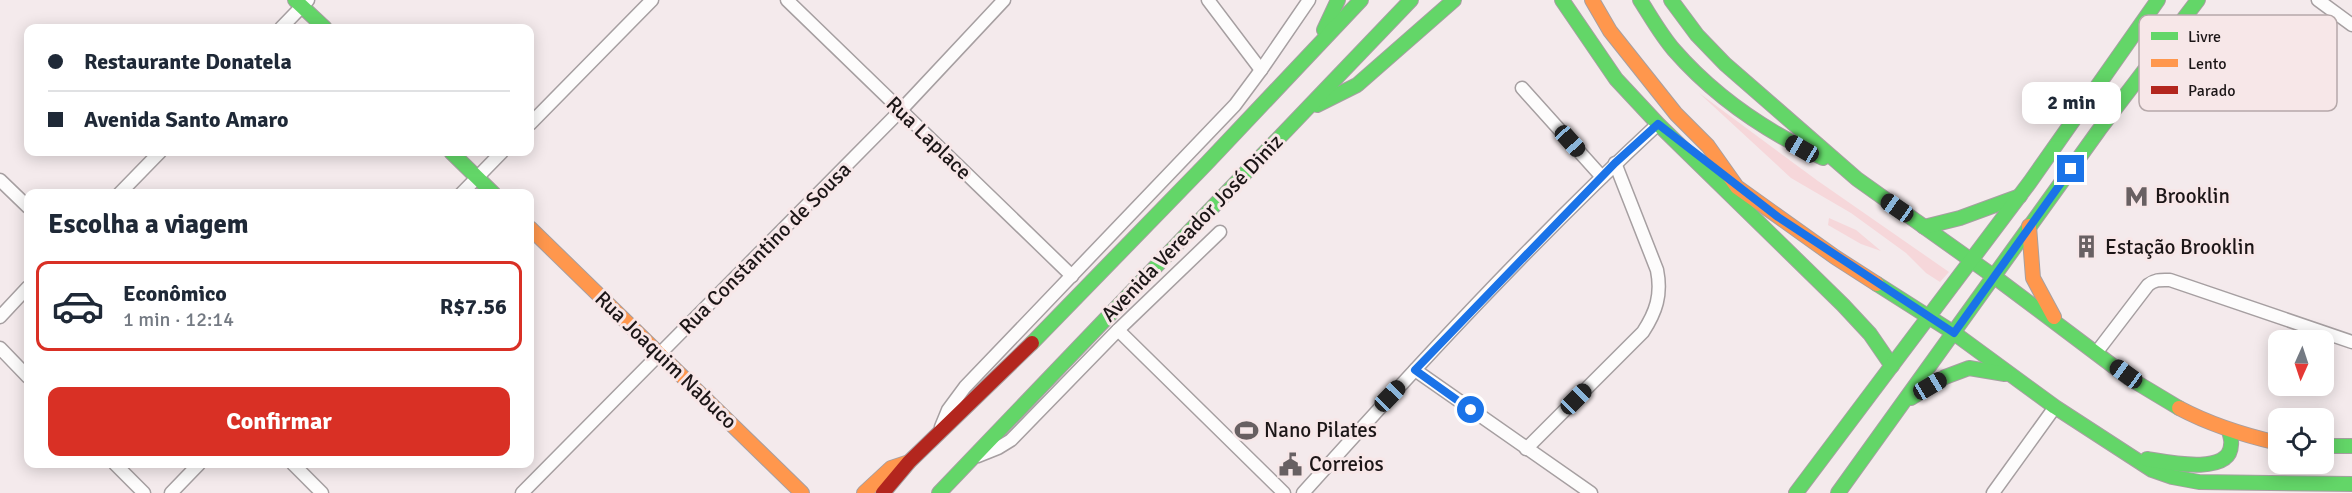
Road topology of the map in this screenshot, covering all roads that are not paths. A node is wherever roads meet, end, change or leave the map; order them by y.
1 (652, 0) edge
2 (787, 0) edge
3 (1004, 0) edge
4 (1208, 0) edge
5 (1309, 0) edge
6 (1338, 0) edge
7 (1361, 0) edge
8 (1411, 0) edge
9 (1454, 0) edge
10 (1562, 0) edge
11 (1592, 0) edge
12 (1640, 0) edge
13 (1671, 0) edge
14 (2158, 0) edge
15 (2198, 0) edge
16 (2318, 0) edge
17 (302, 2) edge
18 (2147, 15) edge
19 (2187, 15) edge
20 (284, 24) edge
21 (321, 24) edge
22 (2352, 25) edge
23 (2139, 27) edge
24 (1320, 41) junction
25 (1261, 70) junction
26 (2139, 79) edge
27 (1522, 88) dead end
28 (901, 110) junction
29 (1306, 110) junction
30 (534, 120) edge
31 (1663, 129) junction
32 (156, 156) edge
33 (455, 156) edge
34 (498, 156) edge
35 (1615, 163) junction
36 (1839, 165) junction
37 (477, 177) junction
38 (1602, 177) junction
39 (0, 180) edge
40 (1737, 187) junction
41 (124, 189) edge
42 (466, 189) edge
43 (489, 189) edge
44 (2020, 196) junction
45 (24, 203) edge
46 (1778, 217) junction
47 (2029, 226) junction
48 (1924, 227) junction
49 (534, 232) edge
50 (1220, 232) dead end
51 (1970, 261) junction
52 (1072, 276) junction
53 (1994, 277) junction
54 (1821, 283) junction
55 (24, 291) edge
56 (0, 317) edge
57 (1928, 317) junction
58 (2058, 324) junction
59 (1118, 330) junction
60 (1954, 333) junction
61 (2352, 342) edge
62 (0, 348) edge
63 (2096, 353) junction
64 (660, 354) junction
65 (1892, 366) junction
66 (1415, 370) junction
67 (24, 373) edge
68 (2014, 377) junction
69 (1901, 404) junction
70 (2055, 407) junction
71 (2229, 431) junction
72 (940, 433) junction
73 (2268, 441) edge
74 (2334, 446) edge
75 (2352, 446) edge
76 (1526, 449) junction
77 (2132, 456) junction
78 (974, 457) junction
79 (909, 462) junction
80 (119, 468) edge
81 (195, 468) edge
82 (297, 468) edge
83 (2352, 484) edge
84 (144, 493) edge
85 (171, 493) edge
86 (322, 493) edge
87 (522, 493) edge
88 (802, 493) edge
89 (864, 493) edge
90 (883, 493) edge
91 (939, 493) edge
92 (1284, 493) edge
93 (1303, 493) edge
94 (1591, 493) edge
95 (1796, 493) edge
96 (1838, 493) edge
97 (1993, 493) edge

1 - 30 street
2 - 28 street, Rua Laplace
3 - 28 street, Rua Constantino de Sousa
4 - 25 street
5 - 25 street, Avenida Vereador José Diniz
6 - 24 main road
7 - 24 main road, Avenida Vereador José Diniz
8 - 29 main road, Avenida Vereador José Diniz
9 - 29 main road
10 - 31 main road
11 - 40 main road
12 - 36 main road
13 - 36 main road
14 - 18 main road
15 - 19 main road
16 - 22 street
17 - 20 street
17 - 21 main road
23 - 44 main road
24 - 72 main road, Avenida Vereador José Diniz
25 - 52 street, Avenida Vereador José Diniz
26 - 47 main road
27 - 38 street
28 - 52 street, Rua Laplace
28 - 64 street, Rua Constantino de Sousa
29 - 78 main road, Avenida Vereador José Diniz
31 - 35 street
31 - 40 main road
31 - 54 main road
32 - 41 street
33 - 37 main road
34 - 37 street
35 - 38 street
35 - 76 street
36 - 48 main road
37 - 42 street
37 - 43 main road
38 - 66 street
39 - 45 street
40 - 46 main road
44 - 48 main road
44 - 51 main road
46 - 54 main road
46 - 57 main road
47 - 53 main road
47 - 58 main road
48 - 51 main road
49 - 64 main road, Rua Joaquim Nabuco
50 - 59 street, Avenida Vereador José Diniz
51 - 53 main road
51 - 57 main road
52 - 72 street, Avenida Vereador José Diniz
53 - 58 main road
53 - 60 main road
54 - 65 main road
55 - 56 street
57 - 60 main road
57 - 65 main road
58 - 63 main road
59 - 78 street, Avenida Vereador José Diniz
59 - 92 street
60 - 68 main road
60 - 69 main road
61 - 63 street
62 - 67 street
63 - 71 main road
64 - 87 street, Rua Constantino de Sousa
64 - 88 main road, Rua Joaquim Nabuco
65 - 95 main road
66 - 76 street
66 - 93 street
68 - 69 main road
68 - 70 main road
69 - 96 main road
70 - 77 main road
70 - 97 street
71 - 73 main road
71 - 77 main road
72 - 79 main road, Avenida Vereador José Diniz
74 - 75 main road
76 - 94 street
77 - 83 main road
78 - 91 main road, Avenida Vereador José Diniz
79 - 89 main road, Avenida Vereador José Diniz
79 - 90 main road, Avenida Vereador José Diniz
80 - 84 street
81 - 85 street
82 - 86 street

